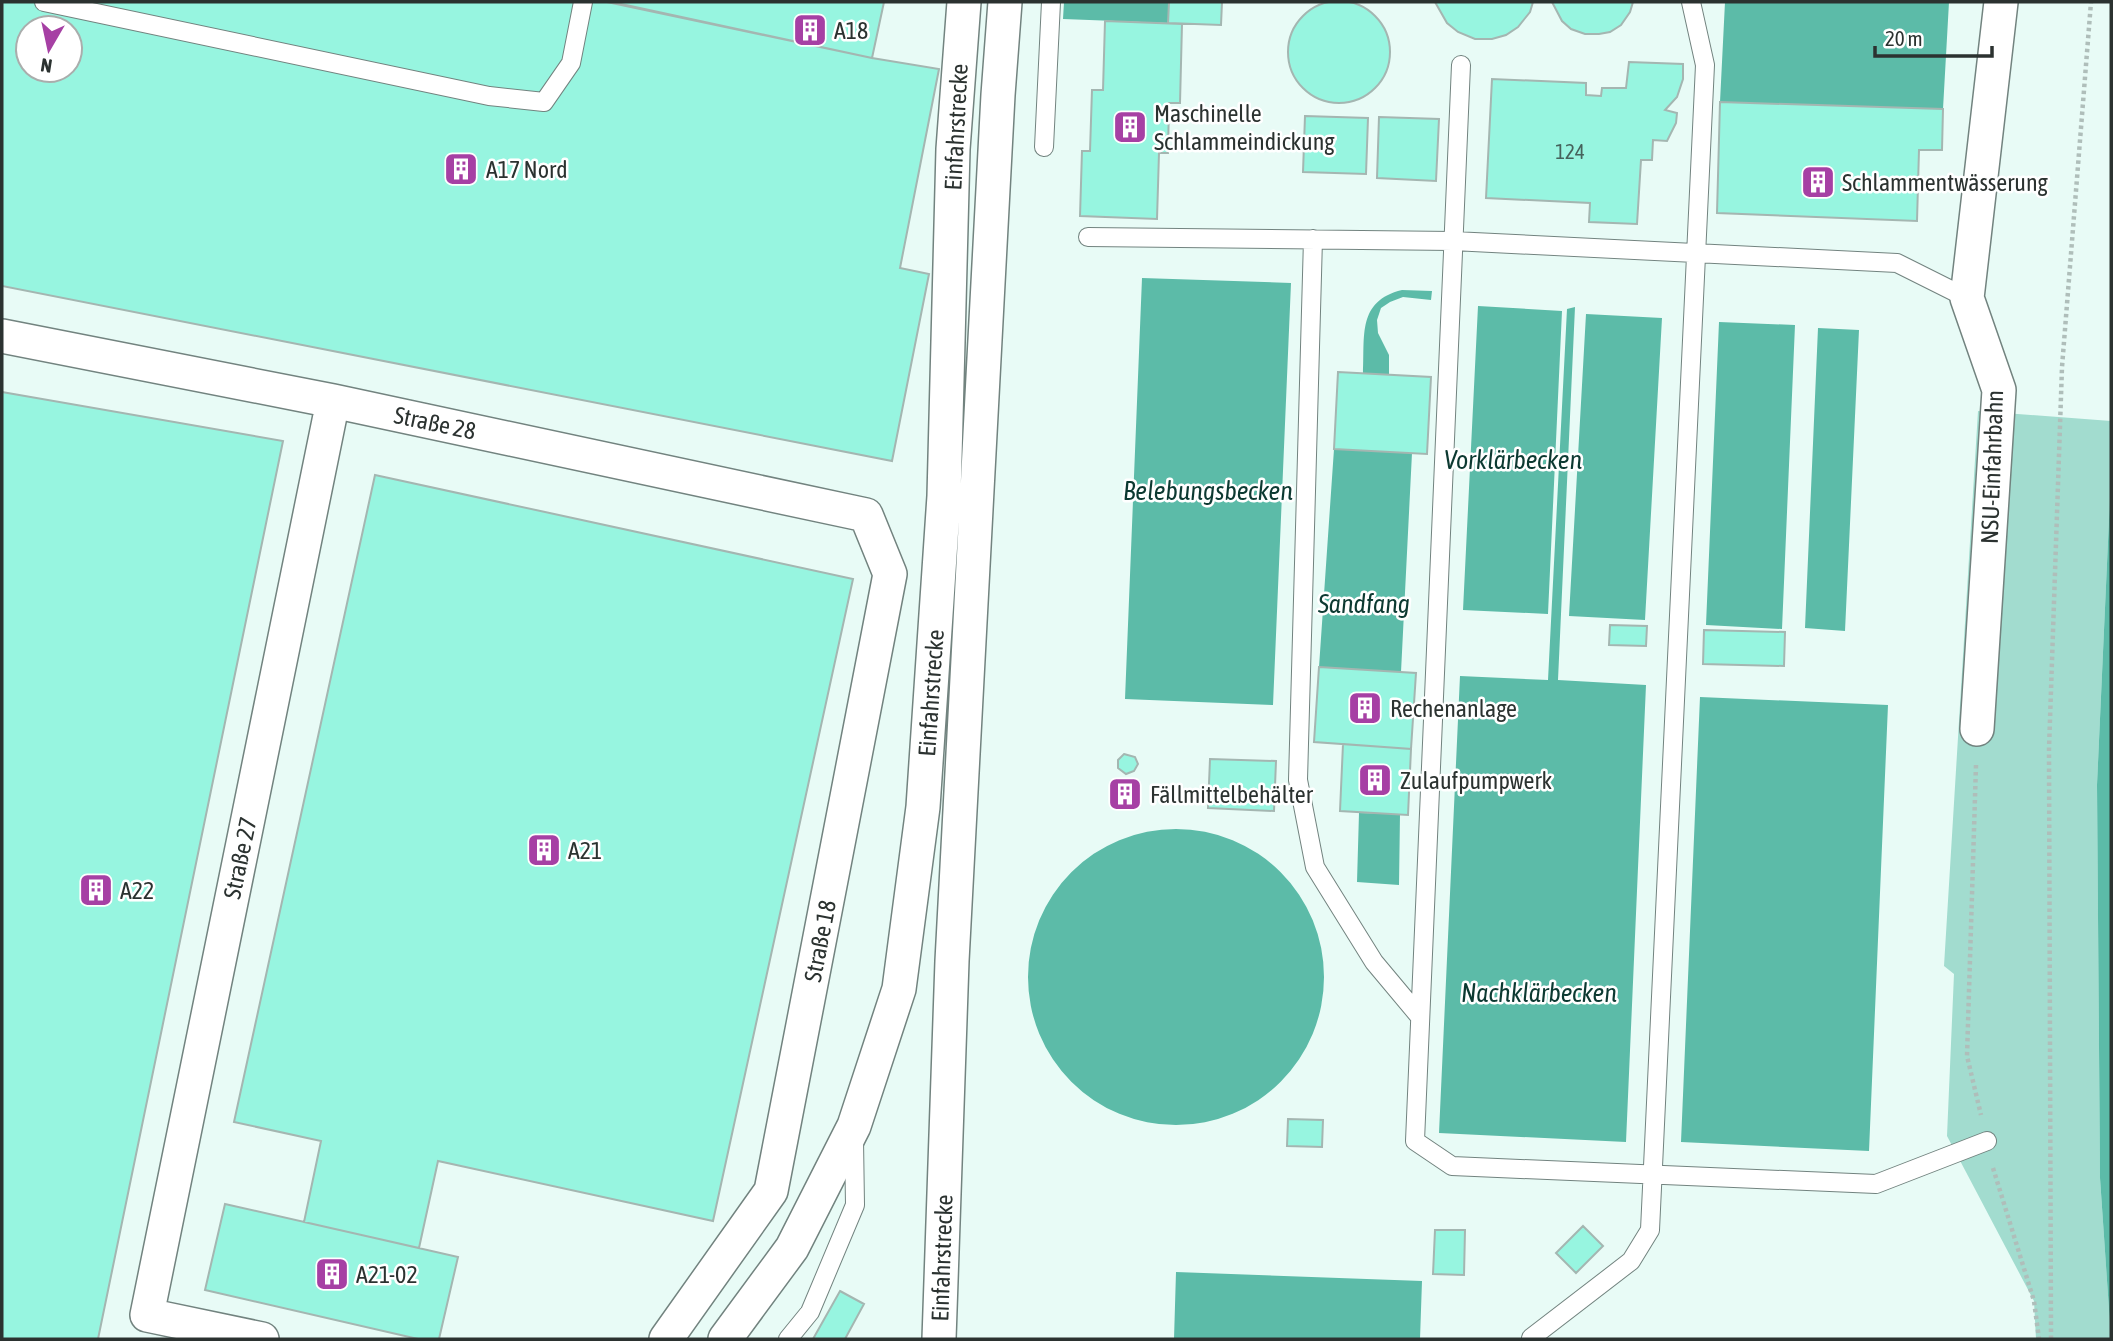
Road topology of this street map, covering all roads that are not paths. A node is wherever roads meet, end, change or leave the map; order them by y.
1 (44, 2) edge
2 (583, 2) edge
3 (964, 2) edge
4 (1006, 2) edge
5 (1051, 2) edge
6 (1691, 2) edge
7 (2001, 2) edge
8 (1461, 65) dead end
9 (1044, 147) dead end
10 (1088, 237) dead end
11 (1313, 240) junction
12 (1453, 241) junction
13 (1695, 253) junction
14 (1966, 298) junction
15 (2, 336) edge
16 (333, 401) junction
17 (866, 515) joint
18 (1977, 729) road end
19 (1420, 1017) junction
20 (854, 1126) junction
21 (1987, 1141) road end
22 (1653, 1175) junction
23 (1531, 1338) edge
24 (262, 1339) edge
25 (666, 1339) edge
26 (725, 1339) edge
27 (788, 1339) edge
28 (939, 1339) edge

1 - 2 lane
3 - 20 street, Einfahrstrecke
4 - 28 street, Einfahrstrecke
5 - 9 lane
6 - 13 lane
7 - 14 street, NSU-Einfahrbahn
8 - 12 lane
10 - 11 lane
11 - 12 lane
11 - 19 lane
12 - 13 lane
12 - 19 lane
13 - 14 lane
13 - 22 lane
14 - 18 street, NSU-Einfahrbahn
15 - 16 street, Straße 28
16 - 17 street, Straße 28
16 - 24 street, Straße 27
17 - 25 street, Straße 18
19 - 22 lane
20 - 26 street, Einfahrstrecke
20 - 27 lane
21 - 22 lane
22 - 23 lane

